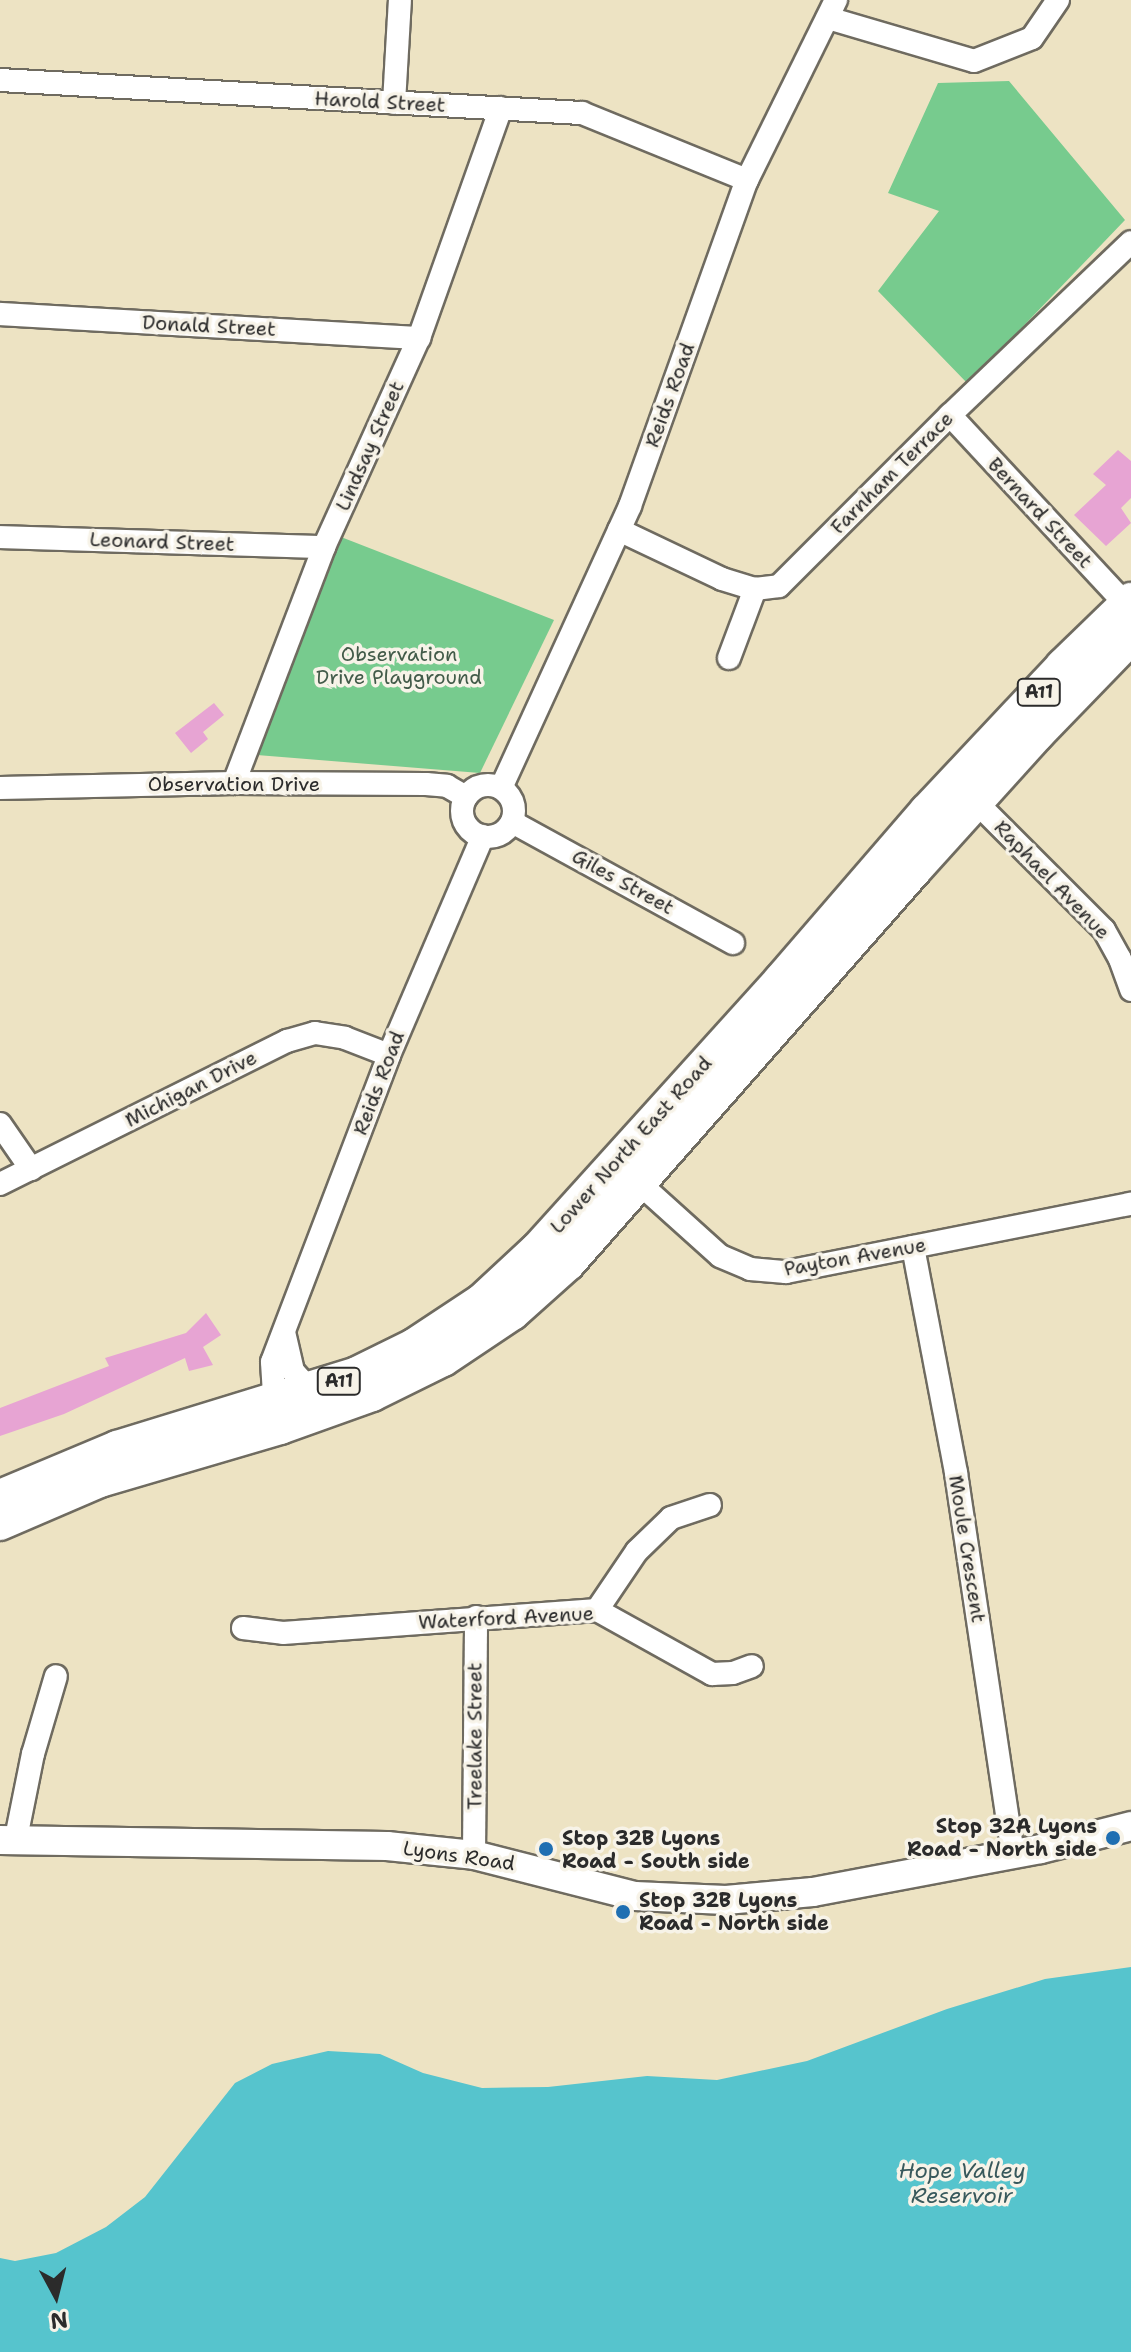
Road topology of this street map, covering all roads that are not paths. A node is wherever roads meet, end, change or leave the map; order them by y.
1 (400, 0) edge
2 (1058, 0) edge
3 (832, 9) edge
4 (0, 80) edge
5 (394, 103) junction
6 (501, 108) junction
7 (747, 180) junction
8 (1131, 242) edge
9 (0, 314) edge
10 (419, 338) junction
11 (950, 415) junction
12 (619, 530) junction
13 (0, 537) edge
14 (324, 547) junction
15 (755, 589) junction
16 (1130, 613) edge
17 (729, 658) dead end
18 (234, 783) junction
19 (0, 788) edge
20 (501, 788) junction
21 (965, 791) junction
22 (466, 797) junction
23 (512, 822) junction
24 (483, 836) junction
25 (733, 943) dead end
26 (1126, 956) edge
27 (1131, 990) edge
28 (389, 1055) junction
29 (0, 1124) edge
30 (31, 1169) junction
31 (627, 1172) junction
32 (0, 1184) edge
33 (1131, 1204) edge
34 (913, 1247) junction
35 (284, 1332) junction
36 (311, 1391) junction
37 (276, 1414) junction
38 (0, 1497) edge
39 (710, 1505) dead end
40 (0, 1523) edge
41 (597, 1610) junction
42 (476, 1617) junction
43 (243, 1628) dead end
44 (752, 1666) dead end
45 (56, 1676) dead end
46 (1131, 1826) edge
47 (5, 1837) edge
48 (1013, 1853) junction
49 (474, 1855) junction

1 - 5 street
2 - 3 street
3 - 7 street, Reids Road
4 - 5 street, Harold Street
5 - 6 street, Harold Street
6 - 7 street, Harold Street
6 - 10 street, Lindsay Street
7 - 12 street, Reids Road
8 - 11 street, Farnham Terrace
9 - 10 street, Donald Street
10 - 14 street, Lindsay Street
11 - 15 street, Farnham Terrace
11 - 16 street, Bernard Street
12 - 15 street
12 - 20 street, Reids Road
13 - 14 street, Leonard Street
14 - 18 street, Lindsay Street
15 - 17 street
16 - 21 main road, Lower North East Road / A11
18 - 19 street, Observation Drive
18 - 22 street, Observation Drive
20 - 22 street
20 - 23 street
21 - 26 street, Raphael Avenue
21 - 31 main road, Lower North East Road / A11
22 - 24 street
23 - 24 street
23 - 25 street, Giles Street
24 - 28 street, Reids Road
26 - 27 street, Raphael Avenue
28 - 30 street, Michigan Drive
28 - 35 street, Reids Road
29 - 30 street
30 - 32 street, Michigan Drive
31 - 34 street, Payton Avenue
31 - 36 main road, Lower North East Road / A11
31 - 37 main road, Lower North East Road / A11
33 - 34 street, Payton Avenue
34 - 48 street, Moule Crescent
35 - 36 street
35 - 37 street, Reids Road
36 - 37 main road, Lower North East Road / A11
37 - 38 main road, Lower North East Road / A11
37 - 40 main road, Lower North East Road / A11
39 - 41 street
41 - 42 street, Waterford Avenue
41 - 44 street, Waterford Avenue
42 - 43 street, Waterford Avenue
42 - 49 street, Treelake Street
45 - 47 street
46 - 48 street, Lyons Road
47 - 49 street, Lyons Road
48 - 49 street, Lyons Road

